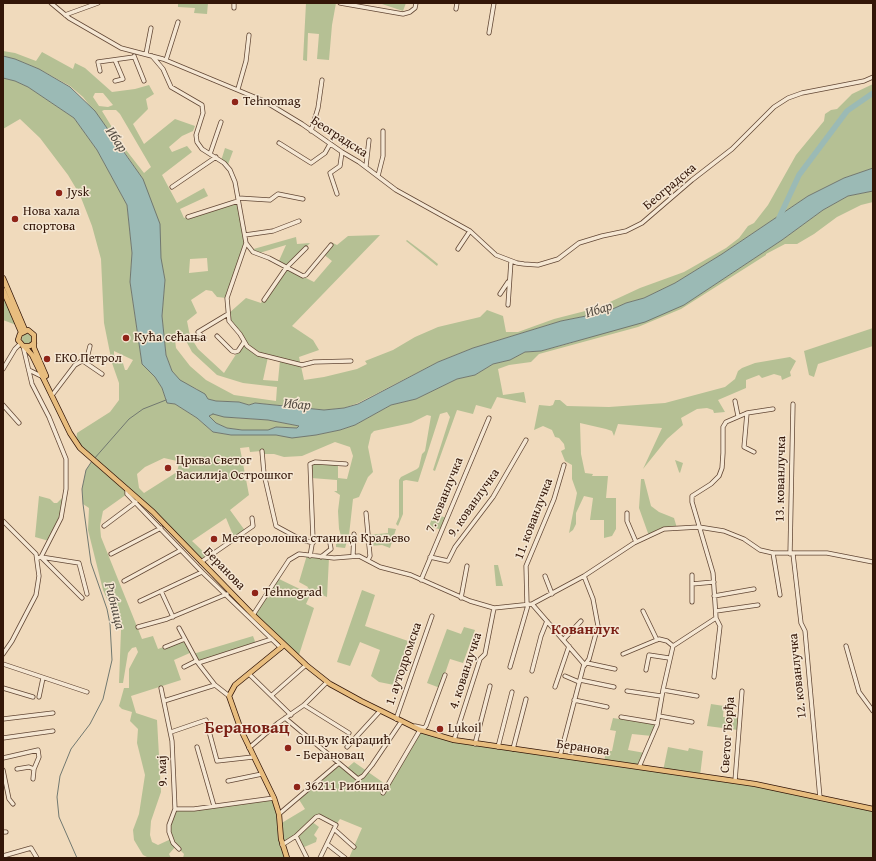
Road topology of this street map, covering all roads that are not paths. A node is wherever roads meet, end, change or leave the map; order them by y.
1 (51, 3) edge
2 (98, 3) edge
3 (234, 3) edge
4 (340, 3) edge
5 (416, 3) edge
6 (457, 3) edge
7 (494, 3) edge
8 (234, 8) dead end
9 (456, 9) dead end
10 (65, 15) junction
11 (178, 22) dead end
12 (151, 28) dead end
13 (489, 33) dead end
14 (249, 35) dead end
15 (132, 51) junction
16 (146, 54) junction
17 (152, 55) junction
18 (134, 57) junction
19 (115, 60) junction
20 (166, 60) junction
21 (100, 71) dead end
22 (873, 76) edge
23 (144, 80) dead end
24 (322, 80) dead end
25 (115, 81) dead end
26 (238, 89) junction
27 (222, 122) dead end
28 (311, 131) junction
29 (383, 131) dead end
30 (369, 140) dead end
31 (279, 143) dead end
32 (330, 144) junction
33 (342, 152) junction
34 (210, 154) junction
35 (216, 157) junction
36 (366, 166) junction
37 (378, 176) junction
38 (172, 187) dead end
39 (337, 194) dead end
40 (238, 199) junction
41 (302, 199) dead end
42 (188, 217) dead end
43 (299, 221) dead end
44 (470, 231) junction
45 (245, 235) junction
46 (246, 243) junction
47 (331, 245) dead end
48 (306, 248) dead end
49 (458, 249) dead end
50 (511, 261) junction
51 (286, 268) junction
52 (3, 278) edge
53 (509, 282) junction
54 (3, 290) edge
55 (500, 294) dead end
56 (264, 300) dead end
57 (508, 305) dead end
58 (228, 314) junction
59 (23, 331) junction
60 (217, 336) dead end
61 (204, 338) dead end
62 (244, 342) junction
63 (34, 343) junction
64 (22, 344) junction
65 (90, 346) dead end
66 (83, 360) junction
67 (350, 361) dead end
68 (3, 369) edge
69 (29, 370) junction
70 (102, 374) dead end
71 (44, 378) junction
72 (53, 394) junction
73 (735, 401) dead end
74 (55, 402) junction
75 (793, 404) dead end
76 (3, 405) edge
77 (773, 410) dead end
78 (747, 413) junction
79 (738, 416) junction
80 (489, 418) dead end
81 (18, 423) dead end
82 (526, 440) dead end
83 (262, 451) dead end
84 (754, 452) dead end
85 (346, 464) dead end
86 (564, 465) dead end
87 (127, 489) junction
88 (136, 502) junction
89 (366, 513) dead end
90 (627, 513) dead end
91 (252, 518) dead end
92 (3, 521) edge
93 (104, 526) dead end
94 (699, 527) junction
95 (161, 528) junction
96 (354, 534) dead end
97 (330, 542) dead end
98 (636, 542) junction
99 (313, 543) junction
100 (181, 550) junction
101 (773, 553) junction
102 (111, 554) dead end
103 (792, 554) junction
104 (352, 555) junction
105 (310, 556) junction
106 (321, 557) junction
107 (430, 557) junction
108 (39, 558) junction
109 (368, 560) junction
110 (201, 562) junction
111 (873, 562) edge
112 (467, 566) dead end
113 (202, 572) junction
114 (208, 573) junction
115 (692, 575) dead end
116 (546, 576) dead end
117 (584, 576) junction
118 (421, 580) junction
119 (124, 581) dead end
120 (714, 582) junction
121 (692, 584) junction
122 (754, 589) dead end
123 (161, 591) junction
124 (87, 594) dead end
125 (227, 594) junction
126 (552, 594) junction
127 (780, 595) dead end
128 (714, 596) junction
129 (82, 598) dead end
130 (461, 598) junction
131 (140, 601) dead end
132 (692, 602) dead end
133 (532, 604) junction
134 (527, 605) junction
135 (758, 605) dead end
136 (494, 608) junction
137 (643, 611) dead end
138 (716, 611) junction
139 (253, 615) junction
140 (432, 616) dead end
141 (173, 617) junction
142 (716, 618) junction
143 (547, 621) junction
144 (581, 621) dead end
145 (138, 626) dead end
146 (179, 628) dead end
147 (185, 638) junction
148 (272, 639) junction
149 (563, 640) junction
150 (657, 640) junction
151 (282, 646) junction
152 (569, 646) junction
153 (673, 646) junction
154 (846, 646) dead end
155 (165, 647) dead end
156 (3, 654) edge
157 (623, 654) dead end
158 (669, 658) junction
159 (197, 662) junction
160 (3, 664) edge
161 (585, 664) junction
162 (306, 666) junction
163 (184, 667) dead end
164 (510, 667) dead end
165 (615, 669) dead end
166 (532, 670) dead end
167 (646, 670) dead end
168 (249, 674) junction
169 (444, 675) dead end
170 (565, 676) dead end
171 (714, 677) dead end
172 (43, 678) junction
173 (580, 681) junction
174 (327, 682) junction
175 (215, 685) junction
176 (490, 686) dead end
177 (555, 687) dead end
178 (614, 687) dead end
179 (3, 688) edge
180 (161, 688) dead end
181 (662, 690) junction
182 (627, 691) dead end
183 (742, 691) dead end
184 (87, 692) dead end
185 (512, 692) dead end
186 (272, 695) junction
187 (229, 696) junction
188 (661, 696) junction
189 (697, 696) dead end
190 (33, 697) dead end
191 (39, 697) dead end
192 (526, 699) dead end
193 (574, 700) junction
194 (164, 701) junction
195 (304, 705) junction
196 (607, 706) dead end
197 (287, 710) junction
198 (380, 711) junction
199 (873, 711) edge
200 (53, 713) dead end
201 (291, 715) junction
202 (659, 716) junction
203 (620, 717) dead end
204 (286, 718) junction
205 (3, 719) edge
206 (396, 719) junction
207 (403, 722) junction
208 (692, 722) dead end
209 (658, 723) junction
210 (53, 730) dead end
211 (420, 730) junction
212 (171, 732) junction
213 (349, 733) dead end
214 (3, 738) edge
215 (454, 740) junction
216 (476, 744) junction
217 (197, 747) dead end
218 (347, 747) dead end
219 (498, 747) junction
220 (249, 748) junction
221 (513, 749) junction
222 (253, 756) junction
223 (560, 756) junction
224 (3, 758) edge
225 (339, 763) junction
226 (639, 767) junction
227 (17, 769) dead end
228 (34, 769) junction
229 (3, 770) edge
230 (262, 774) junction
231 (33, 779) dead end
232 (228, 781) dead end
233 (735, 781) junction
234 (383, 793) dead end
235 (274, 798) junction
236 (820, 798) junction
237 (13, 804) dead end
238 (214, 806) junction
239 (175, 809) junction
240 (873, 809) edge
241 (278, 814) junction
242 (334, 830) junction
243 (296, 836) junction
244 (327, 844) junction
245 (282, 845) junction
246 (354, 847) dead end
247 (179, 849) dead end
248 (3, 856) edge
249 (37, 858) edge
250 (287, 858) edge
251 (307, 858) edge
252 (320, 858) edge
253 (345, 858) edge

1 - 10 street, Београдска
2 - 10 street
3 - 8 street
4 - 5 street
6 - 9 street
7 - 13 street
10 - 15 street, Београдска
11 - 20 street
12 - 16 street
14 - 26 street
15 - 16 street, Београдска
15 - 18 street
16 - 17 street, Београдска
17 - 20 street, Београдска
17 - 34 street
18 - 19 street
18 - 23 street
19 - 21 street
19 - 25 street
20 - 26 street, Београдска
22 - 50 street, Београдска
24 - 28 street
26 - 28 street, Београдска
27 - 34 street
28 - 32 street, Београдска
29 - 37 street
30 - 36 street
31 - 32 street
32 - 33 street, Београдска
33 - 36 street, Београдска
33 - 39 street
34 - 35 street
35 - 38 street
35 - 40 street
36 - 37 street, Београдска
37 - 44 street, Београдска
40 - 41 street
40 - 42 street
40 - 45 street
43 - 45 street
44 - 49 street
44 - 50 street, Београдска
45 - 46 street
46 - 51 street
46 - 58 street
47 - 51 street
48 - 51 street
50 - 53 street
51 - 56 street
52 - 59 main road
53 - 55 street
53 - 57 street
54 - 59 main road
58 - 61 street
58 - 62 street
59 - 63 main road
59 - 64 main road
60 - 62 street
62 - 67 street
63 - 64 main road
63 - 72 main road
64 - 68 street
64 - 69 street
64 - 71 main road
65 - 66 street
66 - 70 street
66 - 72 street
69 - 71 street
69 - 108 street
71 - 74 main road
72 - 74 main road
73 - 79 street
74 - 87 main road, Беранова
75 - 103 street, 13. кованлучка
76 - 81 street
77 - 78 street
78 - 79 street
78 - 84 street
79 - 94 street
80 - 107 street, 7. кованлучка
82 - 107 street, 9. кованлучка
83 - 99 street
85 - 99 street
86 - 134 street, 11. кованлучка
87 - 88 street, Беранова
87 - 110 main road, Беранова
88 - 93 street
88 - 95 street, Беранова
89 - 109 street
90 - 98 street
91 - 110 street
92 - 108 street
94 - 98 street
94 - 101 street
94 - 120 street
95 - 100 street, Беранова
95 - 102 street
96 - 104 street
97 - 106 street
98 - 117 street
99 - 105 street
100 - 113 street, Беранова
100 - 119 street
101 - 103 street
101 - 127 street
103 - 111 street
103 - 236 street, 12. кованлучка
104 - 106 street
104 - 109 street
105 - 106 street
105 - 139 street
107 - 118 street, 7. кованлучка
108 - 124 street
108 - 129 street
108 - 156 street
109 - 118 street
110 - 114 main road, Беранова
112 - 130 street
113 - 114 street, Беранова
113 - 123 street
114 - 125 street, Беранова
114 - 139 main road, Беранова
115 - 121 street
116 - 126 street
117 - 126 street
117 - 161 street
118 - 130 street
120 - 121 street
120 - 128 street
121 - 132 street
122 - 128 street
123 - 131 street
123 - 141 street
125 - 141 street
125 - 148 street, Беранова
126 - 133 street
128 - 138 street
130 - 136 street
133 - 134 street
133 - 143 street
134 - 136 street
134 - 164 street, 11. кованлучка
135 - 138 street
136 - 215 street, 4. кованлучка
137 - 150 street
138 - 142 street
139 - 151 main road, Беранова
140 - 206 street, 1. аутодромска
141 - 145 street
142 - 153 street
142 - 171 street
143 - 149 street
143 - 166 street
144 - 149 street
146 - 147 street
147 - 155 street
147 - 159 street
148 - 151 street, Беранова
148 - 159 street
149 - 152 street
150 - 153 street
150 - 157 street
151 - 162 main road, Беранова
151 - 168 main road
152 - 161 street
152 - 177 street
153 - 158 street
154 - 199 street
158 - 167 street
158 - 181 street
159 - 163 street
159 - 175 street
160 - 172 street
161 - 165 street
161 - 173 street
162 - 174 main road, Беранова
162 - 186 street
168 - 186 street
168 - 187 main road
169 - 207 street
170 - 173 street
172 - 184 street
172 - 191 street
173 - 178 street
173 - 193 street
174 - 195 street
174 - 198 main road, Беранова
175 - 187 street
175 - 194 street
176 - 216 street
179 - 190 street
180 - 194 street, 9. мај
181 - 188 street
181 - 189 street
182 - 188 street
183 - 233 street, Светог Ђорђа
185 - 219 street
186 - 197 street
187 - 220 main road
188 - 202 street
192 - 221 street
193 - 196 street
193 - 223 street
194 - 212 street, 9. мај
195 - 201 street
195 - 213 street
197 - 201 street
197 - 204 street
198 - 206 main road, Беранова
198 - 218 street
200 - 205 street
201 - 204 street
202 - 208 street
202 - 209 street
203 - 209 street
204 - 220 street
204 - 225 street
206 - 207 main road, Беранова
207 - 211 main road, Беранова
207 - 225 street
209 - 226 street
210 - 214 street
211 - 215 main road, Беранова
211 - 234 street
212 - 222 street
212 - 239 street, 9. мај
215 - 216 main road, Беранова
216 - 219 main road, Беранова
217 - 238 street
219 - 221 main road, Беранова
220 - 222 main road
221 - 223 main road, Беранова
222 - 230 main road
223 - 226 main road, Беранова
224 - 228 street
225 - 241 street
226 - 233 main road, Беранова
227 - 228 street
228 - 231 street
229 - 237 street
230 - 232 street
230 - 235 main road
233 - 236 main road, Беранова
235 - 238 street
235 - 241 main road
236 - 240 main road, Беранова
238 - 239 street
239 - 247 street, 9. мај
241 - 245 main road
242 - 243 street
242 - 244 street
242 - 246 street
243 - 245 street
243 - 251 street
244 - 252 street
244 - 253 street
245 - 250 main road
248 - 249 street

